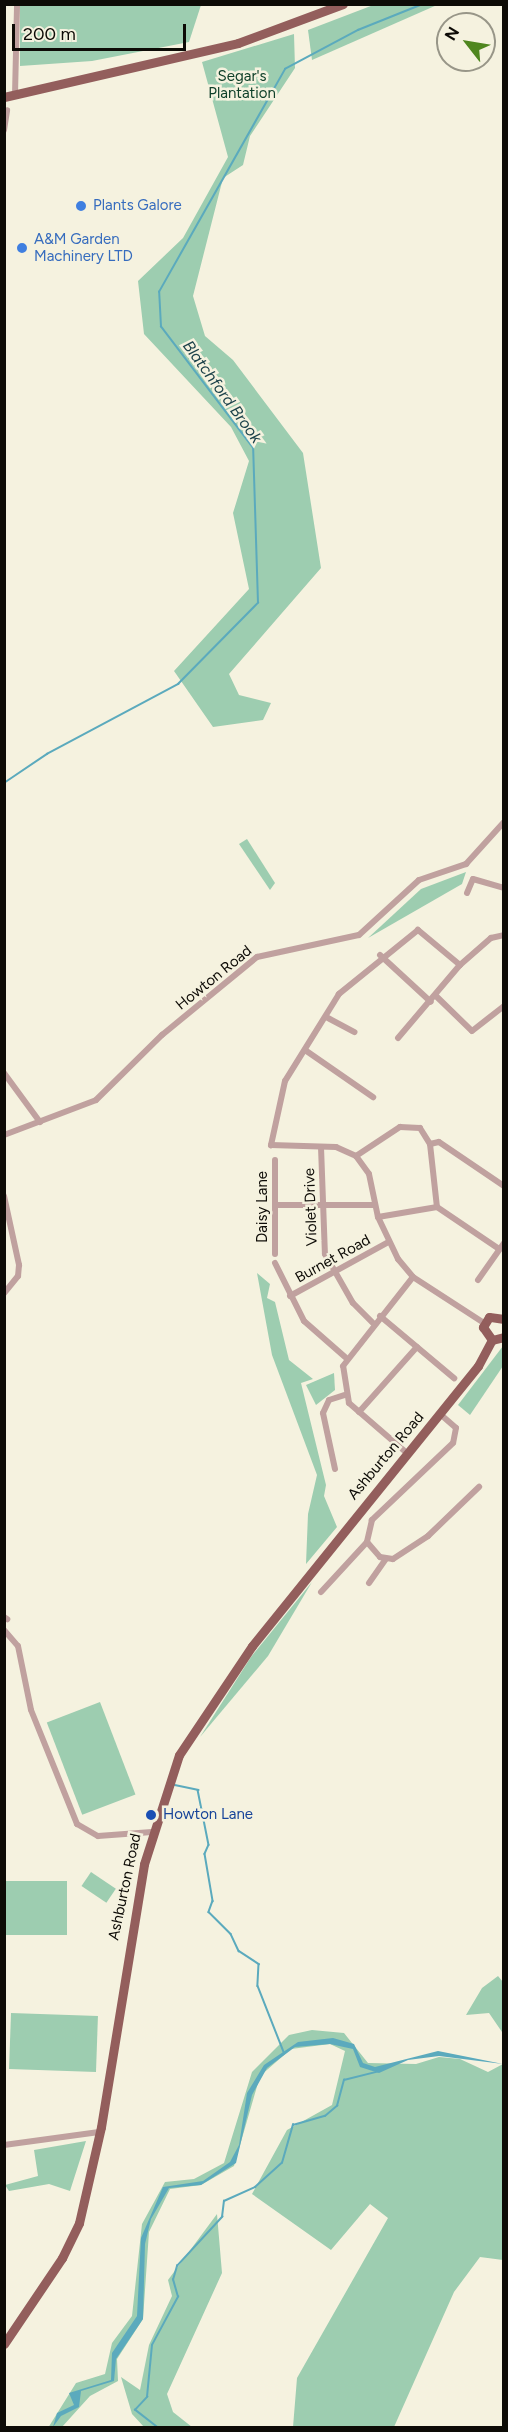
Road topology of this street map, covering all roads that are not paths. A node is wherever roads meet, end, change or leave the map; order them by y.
1 (16, 4) edge
2 (343, 4) edge
3 (15, 96) junction
4 (4, 97) edge
5 (7, 110) dead end
6 (4, 130) edge
7 (504, 822) edge
8 (504, 888) edge
9 (467, 893) dead end
10 (504, 935) edge
11 (380, 955) junction
12 (460, 965) junction
13 (436, 996) junction
14 (431, 1002) junction
15 (504, 1006) edge
16 (328, 1018) junction
17 (354, 1032) dead end
18 (398, 1038) dead end
19 (305, 1050) junction
20 (4, 1073) edge
21 (373, 1097) dead end
22 (40, 1122) junction
23 (4, 1135) edge
24 (430, 1144) junction
25 (321, 1147) junction
26 (357, 1156) junction
27 (275, 1160) dead end
28 (504, 1186) edge
29 (4, 1196) edge
30 (275, 1205) junction
31 (375, 1205) junction
32 (321, 1206) junction
33 (437, 1207) junction
34 (378, 1217) junction
35 (387, 1243) junction
36 (502, 1246) edge
37 (275, 1254) dead end
38 (275, 1263) dead end
39 (334, 1272) junction
40 (413, 1277) junction
41 (478, 1280) dead end
42 (4, 1293) edge
43 (290, 1296) junction
44 (380, 1316) junction
45 (503, 1318) edge
46 (373, 1323) junction
47 (484, 1323) junction
48 (504, 1337) edge
49 (492, 1340) junction
50 (417, 1347) junction
51 (345, 1357) junction
52 (454, 1378) dead end
53 (344, 1395) junction
54 (359, 1412) junction
55 (440, 1414) junction
56 (395, 1444) junction
57 (408, 1454) junction
58 (335, 1469) dead end
59 (479, 1487) dead end
60 (356, 1491) dead end
61 (367, 1542) junction
62 (386, 1559) junction
63 (369, 1582) dead end
64 (321, 1592) dead end
65 (4, 1630) edge
66 (152, 1832) junction
67 (99, 2132) junction
68 (4, 2145) edge
69 (4, 2344) edge

1 - 3 street
2 - 3 main road
3 - 4 main road
5 - 6 street
7 - 22 street, Howton Road
8 - 9 street
10 - 12 street
11 - 12 street
11 - 14 street
11 - 16 street
12 - 13 street
13 - 14 street
13 - 15 street
14 - 18 street
16 - 17 street
16 - 19 street
19 - 21 street
19 - 25 street
20 - 22 street
22 - 23 street, Howton Road
24 - 26 street
24 - 28 street
24 - 33 street
25 - 26 street
25 - 32 street, Violet Drive
26 - 31 street
27 - 30 street, Daisy Lane
29 - 42 street
30 - 32 street
30 - 37 street, Daisy Lane
31 - 32 street
31 - 34 street
32 - 39 street, Violet Drive
33 - 34 street
33 - 36 street
34 - 35 street
35 - 39 street, Burnet Road
35 - 40 street
36 - 41 street
38 - 43 street, Daisy Lane
39 - 43 street, Burnet Road
39 - 46 street, Violet Drive
40 - 44 street
40 - 47 street
43 - 51 street, Daisy Lane
44 - 46 street
44 - 50 street
45 - 47 main road
46 - 51 street
47 - 49 main road
48 - 49 main road
49 - 55 main road, Ashburton Road
50 - 52 street
50 - 54 street
51 - 53 street
53 - 54 street
53 - 58 street
54 - 56 street
55 - 57 main road, Ashburton Road
55 - 61 street
56 - 57 street
56 - 60 street
57 - 66 main road, Ashburton Road
59 - 62 street
61 - 62 street
61 - 64 street
62 - 63 street
65 - 66 street
66 - 67 main road, Ashburton Road
67 - 68 street
67 - 69 main road, Ashburton Road

